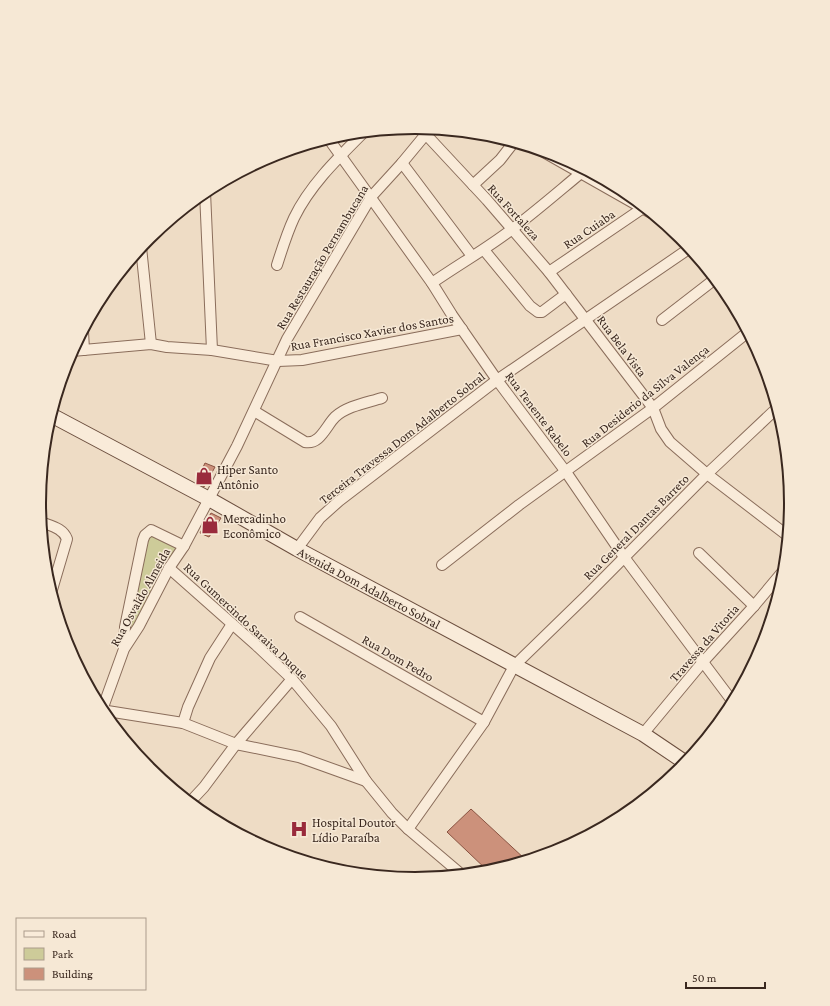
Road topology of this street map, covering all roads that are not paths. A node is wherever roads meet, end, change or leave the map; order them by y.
1 (420, 134) edge
2 (425, 134) edge
3 (357, 139) edge
4 (332, 144) edge
5 (510, 147) edge
6 (340, 155) junction
7 (402, 164) junction
8 (581, 173) edge
9 (473, 185) junction
10 (371, 197) junction
11 (205, 199) edge
12 (644, 213) edge
13 (513, 229) junction
14 (484, 250) junction
15 (685, 252) edge
16 (142, 256) edge
17 (472, 256) junction
18 (277, 265) dead end
19 (549, 272) junction
20 (711, 282) edge
21 (432, 284) junction
22 (566, 294) junction
23 (585, 318) junction
24 (662, 320) dead end
25 (462, 329) junction
26 (744, 335) edge
27 (83, 342) edge
28 (151, 344) junction
29 (79, 350) edge
30 (84, 350) junction
31 (212, 350) junction
32 (278, 361) junction
33 (497, 380) junction
34 (382, 398) dead end
35 (653, 408) junction
36 (254, 411) junction
37 (772, 412) edge
38 (56, 418) edge
39 (566, 472) junction
40 (707, 474) junction
41 (209, 499) junction
42 (47, 524) edge
43 (783, 532) edge
44 (184, 546) junction
45 (297, 549) junction
46 (700, 553) dead end
47 (624, 557) junction
48 (442, 565) dead end
49 (169, 568) junction
50 (776, 580) edge
51 (55, 581) edge
52 (754, 606) junction
53 (300, 617) dead end
54 (232, 624) junction
55 (124, 649) junction
56 (702, 663) junction
57 (514, 666) junction
58 (292, 679) junction
59 (729, 697) edge
60 (105, 703) edge
61 (110, 711) edge
62 (484, 722) junction
63 (183, 723) junction
64 (643, 734) junction
65 (236, 744) junction
66 (680, 759) edge
67 (366, 781) junction
68 (193, 798) edge
69 (408, 829) junction
70 (456, 870) edge

1 - 7 street, Rua Restauração Pernambucana
2 - 9 street, Rua Fortaleza
3 - 6 street
4 - 6 street, Rua Tenente Rabelo
5 - 9 street
6 - 10 street, Rua Tenente Rabelo
6 - 18 street
7 - 10 street, Rua Restauração Pernambucana
7 - 17 street
8 - 13 street
9 - 13 street, Rua Fortaleza
10 - 21 street, Rua Tenente Rabelo
10 - 32 street, Rua Restauração Pernambucana
11 - 31 street
12 - 19 street, Rua Cuiaba
13 - 14 street
13 - 19 street, Rua Fortaleza
14 - 17 street
14 - 22 street
15 - 23 street, Terceira Travessa Dom Adalberto Sobral
16 - 28 street
17 - 21 street
19 - 22 street, Rua Fortaleza
20 - 24 street
21 - 25 street, Rua Tenente Rabelo
22 - 23 street, Rua Fortaleza
23 - 33 street, Terceira Travessa Dom Adalberto Sobral
23 - 35 street, Rua Bela Vista
25 - 32 street, Rua Francisco Xavier dos Santos
25 - 33 street, Rua Tenente Rabelo
26 - 35 street, Rua Desiderio da Silva Valença
27 - 30 street
28 - 30 street, Rua Francisco Xavier dos Santos
28 - 31 street, Rua Francisco Xavier dos Santos
29 - 30 street, Rua Francisco Xavier dos Santos
31 - 32 street, Rua Francisco Xavier dos Santos
32 - 36 street, Rua Restauração Pernambucana
33 - 39 street, Rua Tenente Rabelo
33 - 45 street, Terceira Travessa Dom Adalberto Sobral
34 - 36 street
35 - 39 street, Rua Desiderio da Silva Valença
35 - 40 street, Rua Bela Vista
36 - 41 street, Rua Osvaldo Almeida
37 - 40 street, Rua General Dantas Barreto
38 - 41 main road, Avenida Dom Adalberto Sobral
39 - 47 street, Rua Tenente Rabelo
39 - 48 street, Rua Desiderio da Silva Valença
40 - 43 street, Rua Bela Vista
40 - 47 street, Rua General Dantas Barreto
41 - 44 street, Rua Osvaldo Almeida
41 - 45 main road, Avenida Dom Adalberto Sobral
42 - 51 street
44 - 49 street, Rua Osvaldo Almeida
44 - 55 street
45 - 57 main road, Avenida Dom Adalberto Sobral
46 - 52 street
47 - 56 street, Rua Tenente Rabelo
47 - 57 street, Rua General Dantas Barreto
49 - 54 street, Rua Gumercindo Saraiva Duque
49 - 55 street, Rua Osvaldo Almeida
50 - 52 street, Travessa da Vitoria
52 - 56 street, Travessa da Vitoria
53 - 62 street, Rua Dom Pedro
54 - 58 street, Rua Gumercindo Saraiva Duque
54 - 63 street
55 - 60 street, Rua Osvaldo Almeida
56 - 59 street, Rua Tenente Rabelo
56 - 64 street, Travessa da Vitoria
57 - 62 street, Rua General Dantas Barreto
57 - 64 main road, Avenida Dom Adalberto Sobral
58 - 65 street
58 - 67 street, Rua Gumercindo Saraiva Duque
61 - 63 street
62 - 69 street, Rua General Dantas Barreto
63 - 65 street
64 - 66 main road, Avenida Dom Adalberto Sobral
65 - 67 street
65 - 68 street
67 - 69 street, Rua Gumercindo Saraiva Duque
69 - 70 street, Rua Gumercindo Saraiva Duque

